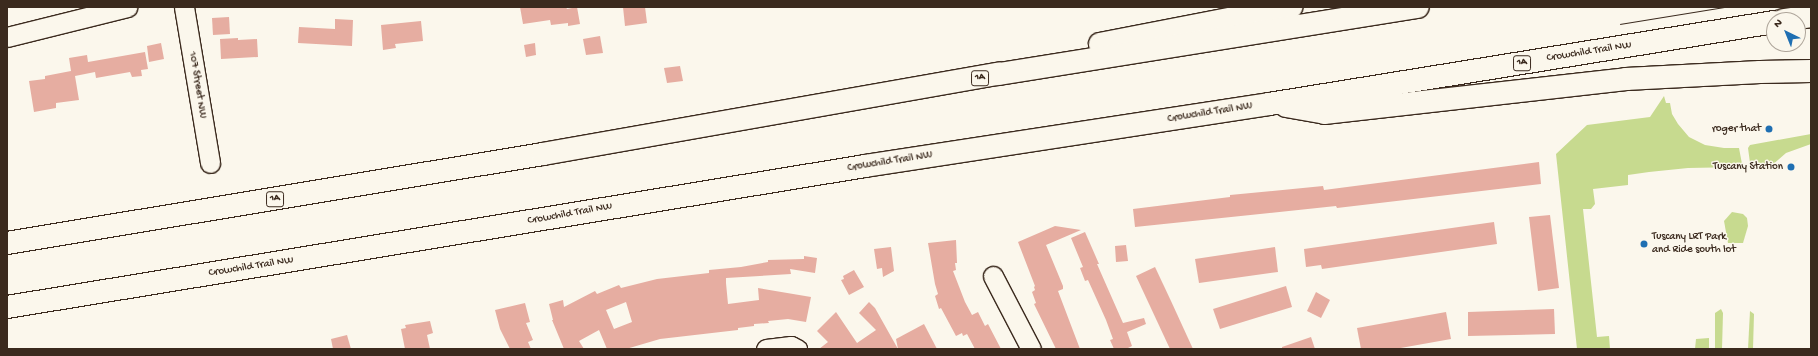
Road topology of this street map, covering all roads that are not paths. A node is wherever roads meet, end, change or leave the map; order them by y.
1 (127, 7) edge
2 (184, 7) edge
3 (1291, 7) edge
4 (1418, 7) edge
5 (1766, 23) edge
6 (7, 37) edge
7 (1811, 71) edge
8 (999, 74) junction
9 (1269, 104) junction
10 (210, 163) dead end
11 (7, 243) edge
12 (993, 276) dead end
13 (7, 307) edge
14 (766, 349) edge
15 (797, 349) edge
16 (1031, 349) edge

1 - 6 street
2 - 10 street, 107 Street NW
3 - 8 highway
4 - 8 highway, 1A
5 - 9 highway, Crowchild Trail NW / 1A
7 - 9 highway
8 - 11 highway, 1A
9 - 13 highway, Crowchild Trail NW / 1A
12 - 16 street
14 - 15 street

